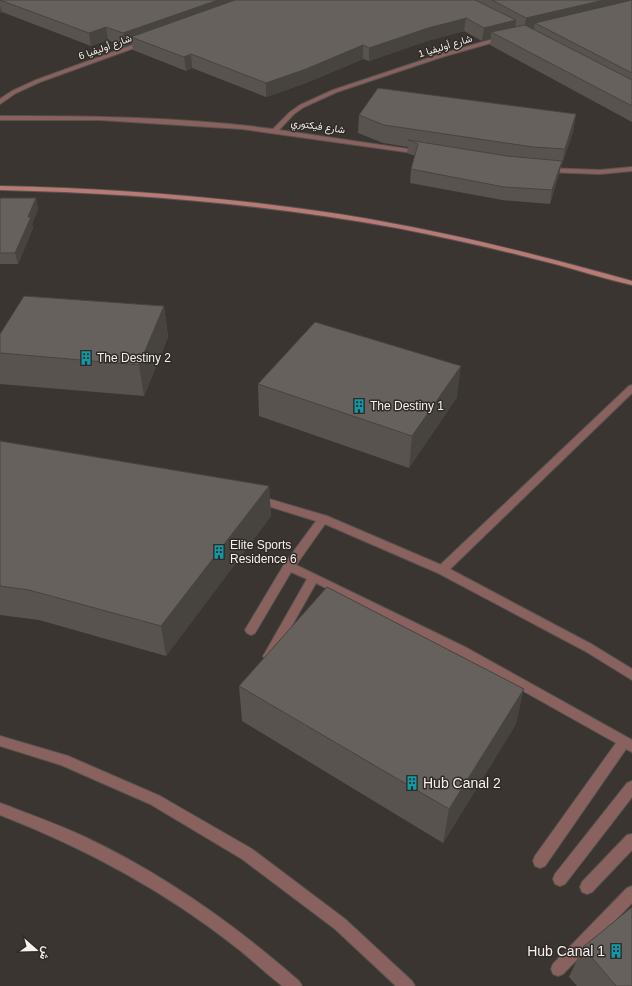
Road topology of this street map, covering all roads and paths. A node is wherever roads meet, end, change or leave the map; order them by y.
1 (507, 38) edge
2 (149, 41) edge
3 (0, 102) edge
4 (0, 118) edge
5 (276, 130) junction
6 (427, 153) edge
7 (632, 169) edge
8 (540, 170) edge
9 (0, 188) edge
10 (632, 283) edge
11 (632, 388) edge
12 (251, 497) edge
13 (323, 519) junction
14 (289, 566) junction
15 (442, 570) junction
16 (314, 577) junction
17 (251, 630) dead end
18 (269, 656) edge
19 (632, 675) edge
20 (0, 741) edge
21 (628, 744) edge
22 (632, 787) edge
23 (0, 809) edge
24 (632, 840) edge
25 (540, 861) dead end
26 (560, 879) dead end
27 (587, 887) dead end
28 (632, 893) edge
29 (558, 969) dead end
30 (294, 986) edge
31 (407, 986) edge

1 - 5 street, شارع أوليفيا 1
2 - 3 street, شارع أوليفيا 6
4 - 5 street, شارع فيكتوري
5 - 6 street, شارع فيكتوري
7 - 8 street
9 - 10 main road
11 - 15 street
12 - 13 street
13 - 14 street
13 - 15 street
14 - 16 street
14 - 17 street
15 - 19 street
16 - 18 street
16 - 21 street
20 - 31 street
21 - 25 street
22 - 26 street
23 - 30 street
24 - 27 street
28 - 29 street

